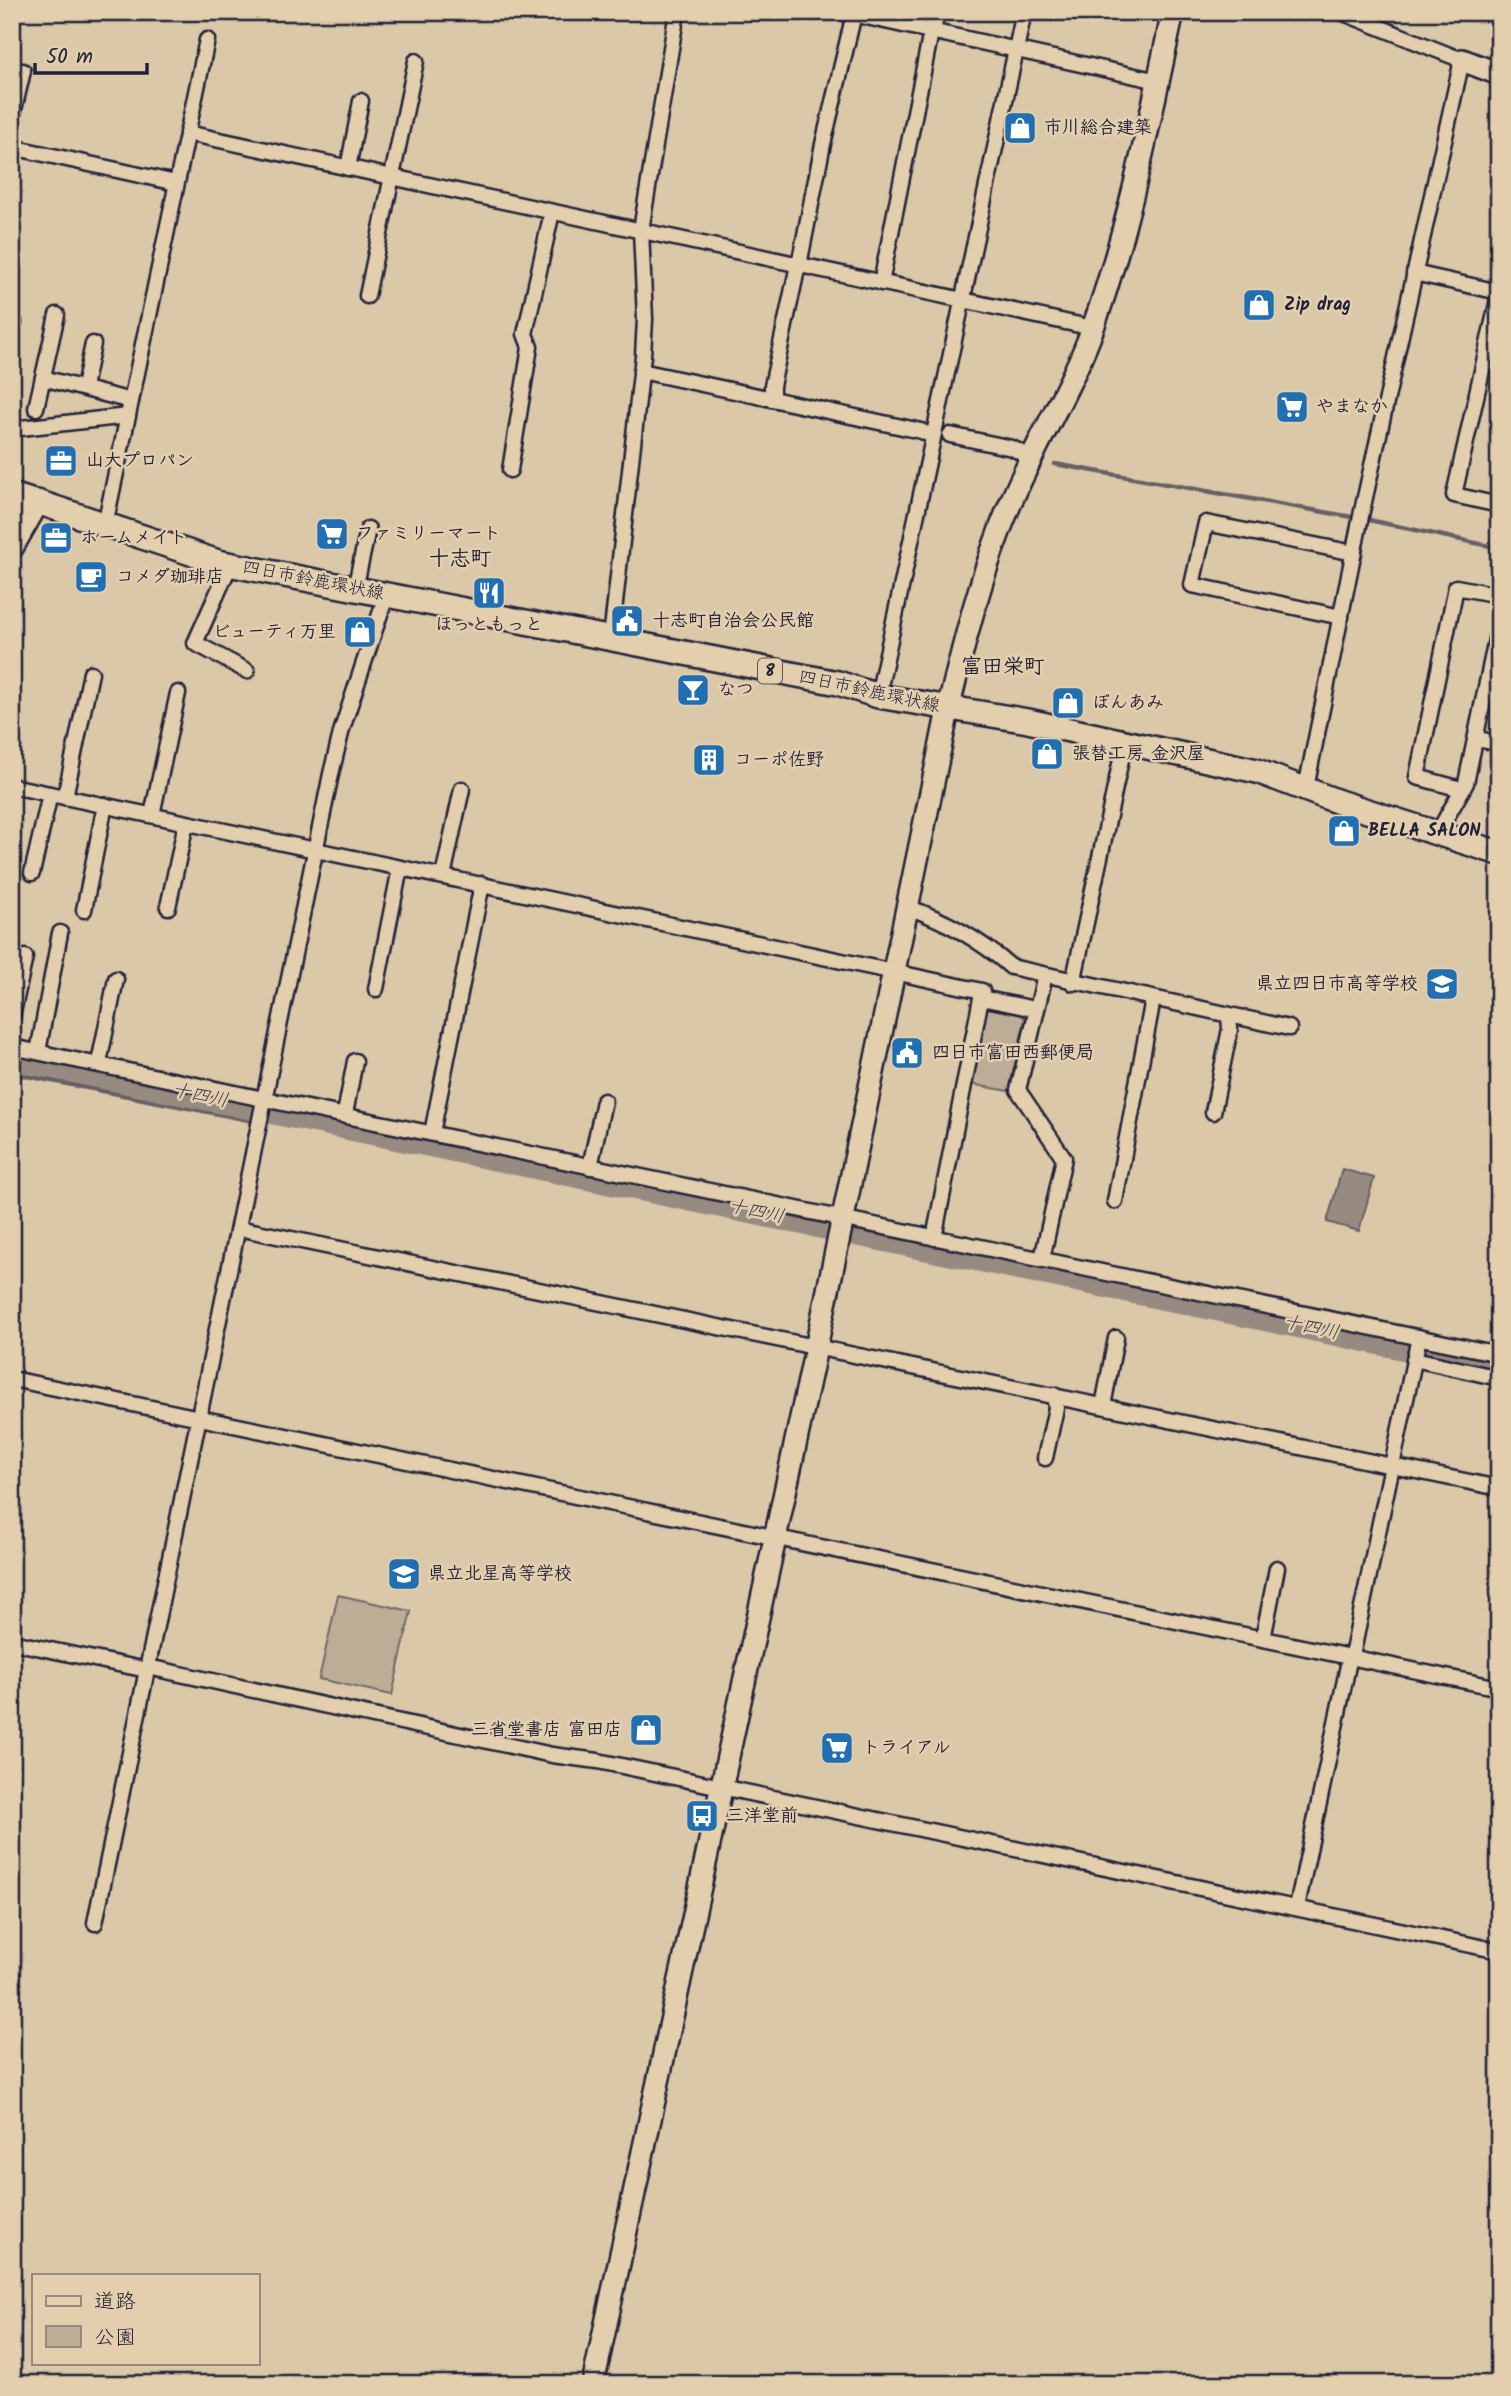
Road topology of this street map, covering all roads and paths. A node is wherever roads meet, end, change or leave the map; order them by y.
1 (677, 12) edge
2 (937, 12) edge
3 (1024, 12) edge
4 (1173, 12) edge
5 (1341, 12) edge
6 (849, 13) edge
7 (932, 32) junction
8 (207, 40) dead end
9 (1017, 50) junction
10 (1462, 60) junction
11 (416, 61) dead end
12 (23, 71) dead end
13 (1499, 74) edge
14 (1158, 81) junction
15 (361, 101) dead end
16 (12, 118) edge
17 (187, 134) junction
18 (12, 146) edge
19 (348, 168) junction
20 (393, 178) junction
21 (176, 183) junction
22 (552, 212) junction
23 (640, 230) junction
24 (799, 265) junction
25 (1414, 273) junction
26 (881, 283) junction
27 (1499, 294) edge
28 (367, 296) dead end
29 (962, 300) junction
30 (57, 315) dead end
31 (1093, 328) junction
32 (93, 344) dead end
33 (641, 371) junction
34 (43, 378) junction
35 (84, 387) junction
36 (772, 399) junction
37 (131, 401) junction
38 (36, 408) dead end
39 (128, 416) junction
40 (12, 429) edge
41 (950, 435) dead end
42 (932, 436) junction
43 (1032, 458) junction
44 (510, 470) dead end
45 (12, 494) edge
46 (37, 502) junction
47 (1499, 505) edge
48 (105, 525) junction
49 (368, 529) dead end
50 (12, 546) edge
51 (1354, 553) junction
52 (230, 565) junction
53 (355, 589) junction
54 (1499, 595) edge
55 (386, 596) junction
56 (1341, 617) junction
57 (1499, 625) edge
58 (611, 638) junction
59 (247, 671) dead end
60 (91, 673) dead end
61 (178, 693) dead end
62 (878, 696) junction
63 (948, 710) junction
64 (1476, 739) junction
65 (1125, 741) junction
66 (1499, 743) edge
67 (12, 786) edge
68 (1306, 788) junction
69 (462, 789) dead end
70 (1461, 789) junction
71 (58, 795) junction
72 (105, 806) junction
73 (152, 815) junction
74 (186, 823) junction
75 (1437, 834) junction
76 (316, 851) junction
77 (1499, 853) edge
78 (400, 868) junction
79 (32, 873) dead end
80 (443, 876) junction
81 (482, 884) junction
82 (168, 906) dead end
83 (907, 907) junction
84 (84, 910) dead end
85 (60, 933) dead end
86 (25, 957) dead end
87 (894, 972) junction
88 (1045, 975) junction
89 (116, 979) dead end
90 (1073, 982) junction
91 (376, 989) dead end
92 (981, 998) junction
93 (1153, 999) junction
94 (1035, 1009) junction
95 (1229, 1015) junction
96 (12, 1017) edge
97 (1289, 1028) dead end
98 (12, 1047) edge
99 (38, 1052) junction
100 (355, 1061) dead end
101 (99, 1063) junction
102 (265, 1098) junction
103 (604, 1101) dead end
104 (1213, 1112) dead end
105 (345, 1114) junction
106 (432, 1133) junction
107 (590, 1167) junction
108 (1115, 1200) dead end
109 (842, 1219) junction
110 (239, 1228) junction
111 (934, 1238) junction
112 (1042, 1259) junction
113 (1116, 1339) dead end
114 (1419, 1339) junction
115 (816, 1348) junction
116 (1499, 1354) edge
117 (1415, 1358) junction
118 (1499, 1378) edge
119 (12, 1379) edge
120 (1054, 1395) junction
121 (1103, 1406) junction
122 (200, 1416) junction
123 (1045, 1458) dead end
124 (1391, 1466) junction
125 (1499, 1488) edge
126 (775, 1538) junction
127 (1277, 1568) dead end
128 (1263, 1639) junction
129 (12, 1642) edge
130 (1351, 1656) junction
131 (147, 1668) junction
132 (1499, 1688) edge
133 (722, 1790) junction
134 (1297, 1907) junction
135 (95, 1923) dead end
136 (1499, 1951) edge
137 (593, 2384) edge

1 - 23 street
2 - 7 street
3 - 9 street
4 - 14 street
5 - 10 street
6 - 7 street
6 - 24 street
7 - 9 street
7 - 26 street
8 - 17 street
9 - 14 street
9 - 29 street
10 - 13 street
10 - 25 street
11 - 20 street
12 - 16 street
14 - 31 street
15 - 19 street
17 - 19 street
17 - 21 street
18 - 21 street
19 - 20 street
20 - 22 street
20 - 28 street
21 - 37 street
22 - 23 street
22 - 44 street
23 - 24 street
23 - 33 street
24 - 26 street
24 - 36 street
25 - 27 street
25 - 51 street
26 - 29 street
27 - 47 street
29 - 31 street
29 - 42 street
30 - 34 street
31 - 43 street
32 - 35 street
33 - 36 street
33 - 58 street
34 - 35 street
34 - 38 street
35 - 37 street
36 - 42 street
37 - 39 street
39 - 40 street
39 - 48 street
41 - 43 street
42 - 62 street
43 - 63 street
45 - 46 street
46 - 48 main road, 四日市鈴鹿環状線 / 8
46 - 50 main road
48 - 52 main road, 四日市鈴鹿環状線 / 8
49 - 53 street
51 - 56 street
51 - 56 street
52 - 53 main road, 四日市鈴鹿環状線 / 8
52 - 59 street
53 - 55 main road, 四日市鈴鹿環状線 / 8
54 - 70 street
55 - 58 main road, 四日市鈴鹿環状線 / 8
55 - 76 street
56 - 68 street
57 - 64 street
58 - 62 main road, 四日市鈴鹿環状線 / 8
60 - 71 street
61 - 73 street
62 - 63 main road, 四日市鈴鹿環状線 / 8
63 - 65 main road, 四日市鈴鹿環状線 / 8
63 - 83 street
64 - 66 street
64 - 70 street
65 - 68 main road, 四日市鈴鹿環状線 / 8
65 - 90 street
67 - 71 street
68 - 75 main road, 四日市鈴鹿環状線 / 8
69 - 80 street
70 - 75 street
71 - 72 street
71 - 79 street
72 - 73 street
72 - 84 street
73 - 74 street
74 - 76 street
74 - 82 street
75 - 77 main road, 四日市鈴鹿環状線 / 8
76 - 78 street
76 - 102 street
78 - 80 street
78 - 91 street
80 - 81 street
81 - 87 street
81 - 106 street
83 - 87 street
83 - 88 street
85 - 99 street
86 - 96 street
87 - 92 street
87 - 109 street
88 - 90 street
88 - 94 street
89 - 101 street
90 - 93 street
92 - 94 street
92 - 111 street
93 - 95 street
93 - 108 street
94 - 112 street
95 - 97 street
95 - 104 street
98 - 99 street
99 - 101 street
100 - 105 street
101 - 102 street
102 - 105 street
102 - 110 street
103 - 107 street
105 - 106 street
106 - 107 street
107 - 109 street
109 - 111 street
109 - 115 street
110 - 115 street
110 - 122 street
111 - 112 street
112 - 114 street
113 - 121 street
114 - 116 street
114 - 117 street
115 - 120 street
115 - 126 street
117 - 118 street
117 - 124 street
119 - 122 street
120 - 121 street
120 - 123 street
121 - 124 street
122 - 126 street
122 - 131 street
124 - 125 street
124 - 130 street
126 - 128 street
126 - 133 street
127 - 128 street
128 - 130 street
129 - 131 street
130 - 132 street
130 - 134 street
131 - 133 street
131 - 135 street
133 - 134 street
133 - 137 street
134 - 136 street

